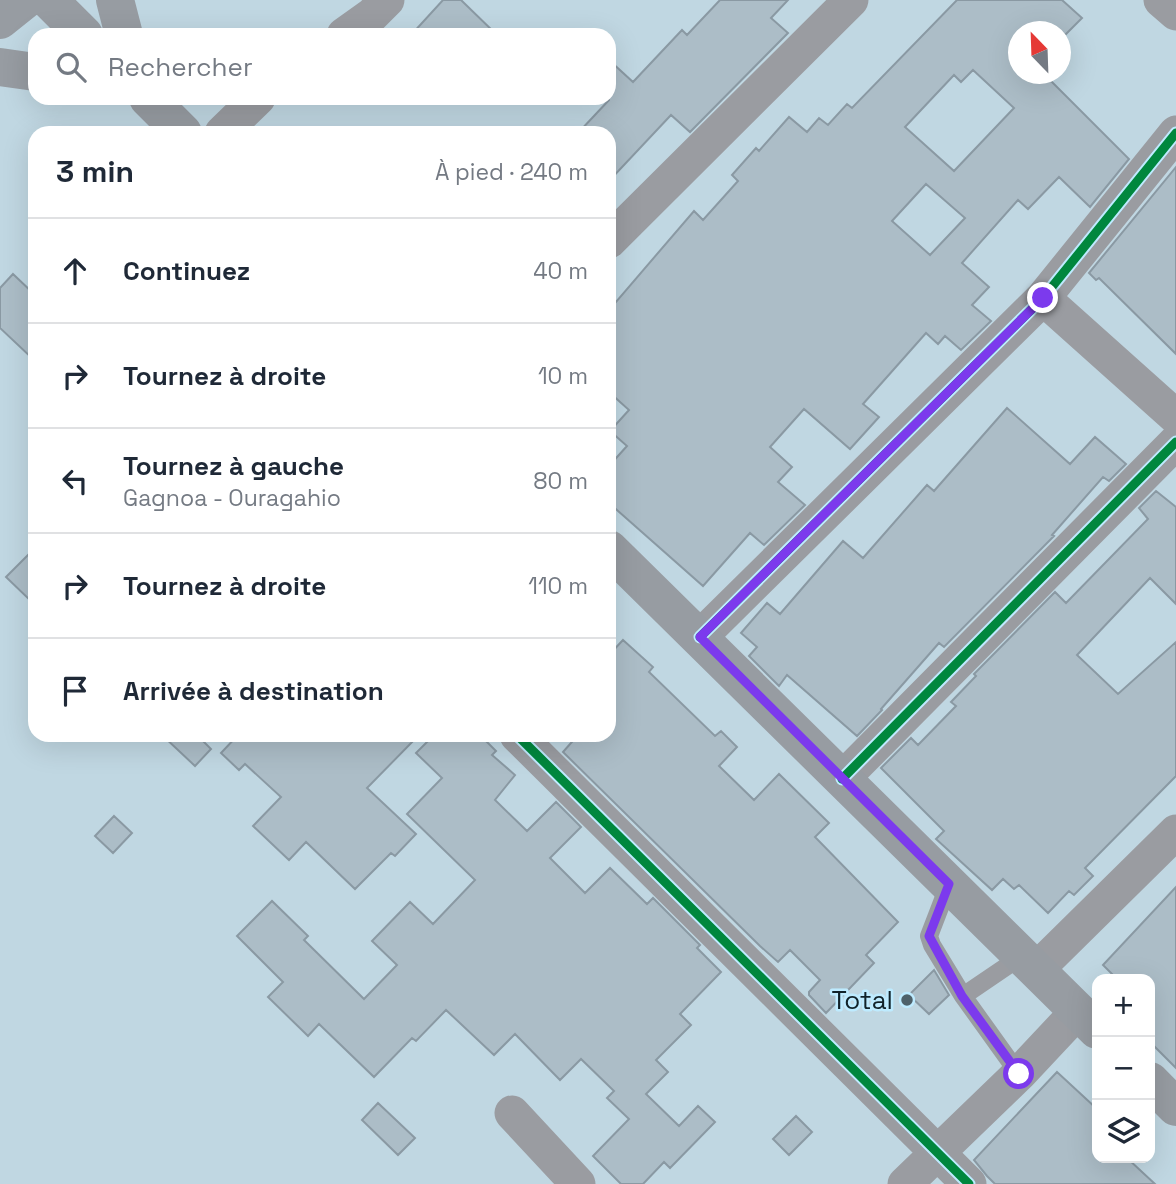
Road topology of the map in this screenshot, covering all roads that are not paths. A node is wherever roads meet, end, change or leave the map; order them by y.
1 (25, 0) edge
2 (49, 0) edge
3 (115, 0) edge
4 (387, 0) edge
5 (851, 0) edge
6 (1161, 0) edge
7 (1176, 13) edge
8 (0, 20) edge
9 (77, 28) edge
10 (122, 28) edge
11 (354, 28) edge
12 (0, 67) edge
13 (28, 71) edge
14 (155, 105) edge
15 (251, 105) edge
16 (176, 126) edge
17 (229, 126) edge
18 (1176, 133) edge
19 (616, 234) edge
20 (1043, 298) junction
21 (1176, 417) edge
22 (1176, 442) edge
23 (616, 556) edge
24 (700, 637) junction
25 (524, 742) edge
26 (842, 779) junction
27 (1176, 832) edge
28 (949, 884) junction
29 (1029, 963) junction
30 (962, 996) junction
31 (1088, 1020) edge
32 (1019, 1074) junction
33 (1155, 1086) edge
34 (1176, 1107) edge
35 (512, 1114) dead end
36 (938, 1152) junction
37 (578, 1184) edge
38 (905, 1184) edge
39 (969, 1184) edge

1 - 8 main road
2 - 9 main road
3 - 10 main road
4 - 11 street
5 - 19 street
6 - 7 street
12 - 13 main road
14 - 16 main road
15 - 17 street
18 - 20 street
20 - 21 street
20 - 24 street
22 - 26 street
23 - 24 main road
24 - 26 main road
25 - 36 street
26 - 28 main road
27 - 29 street
28 - 29 main road
28 - 30 lane
29 - 30 lane
29 - 31 main road
30 - 32 lane
31 - 32 street
32 - 36 street
33 - 34 main road
35 - 37 street
36 - 38 street
36 - 39 street

